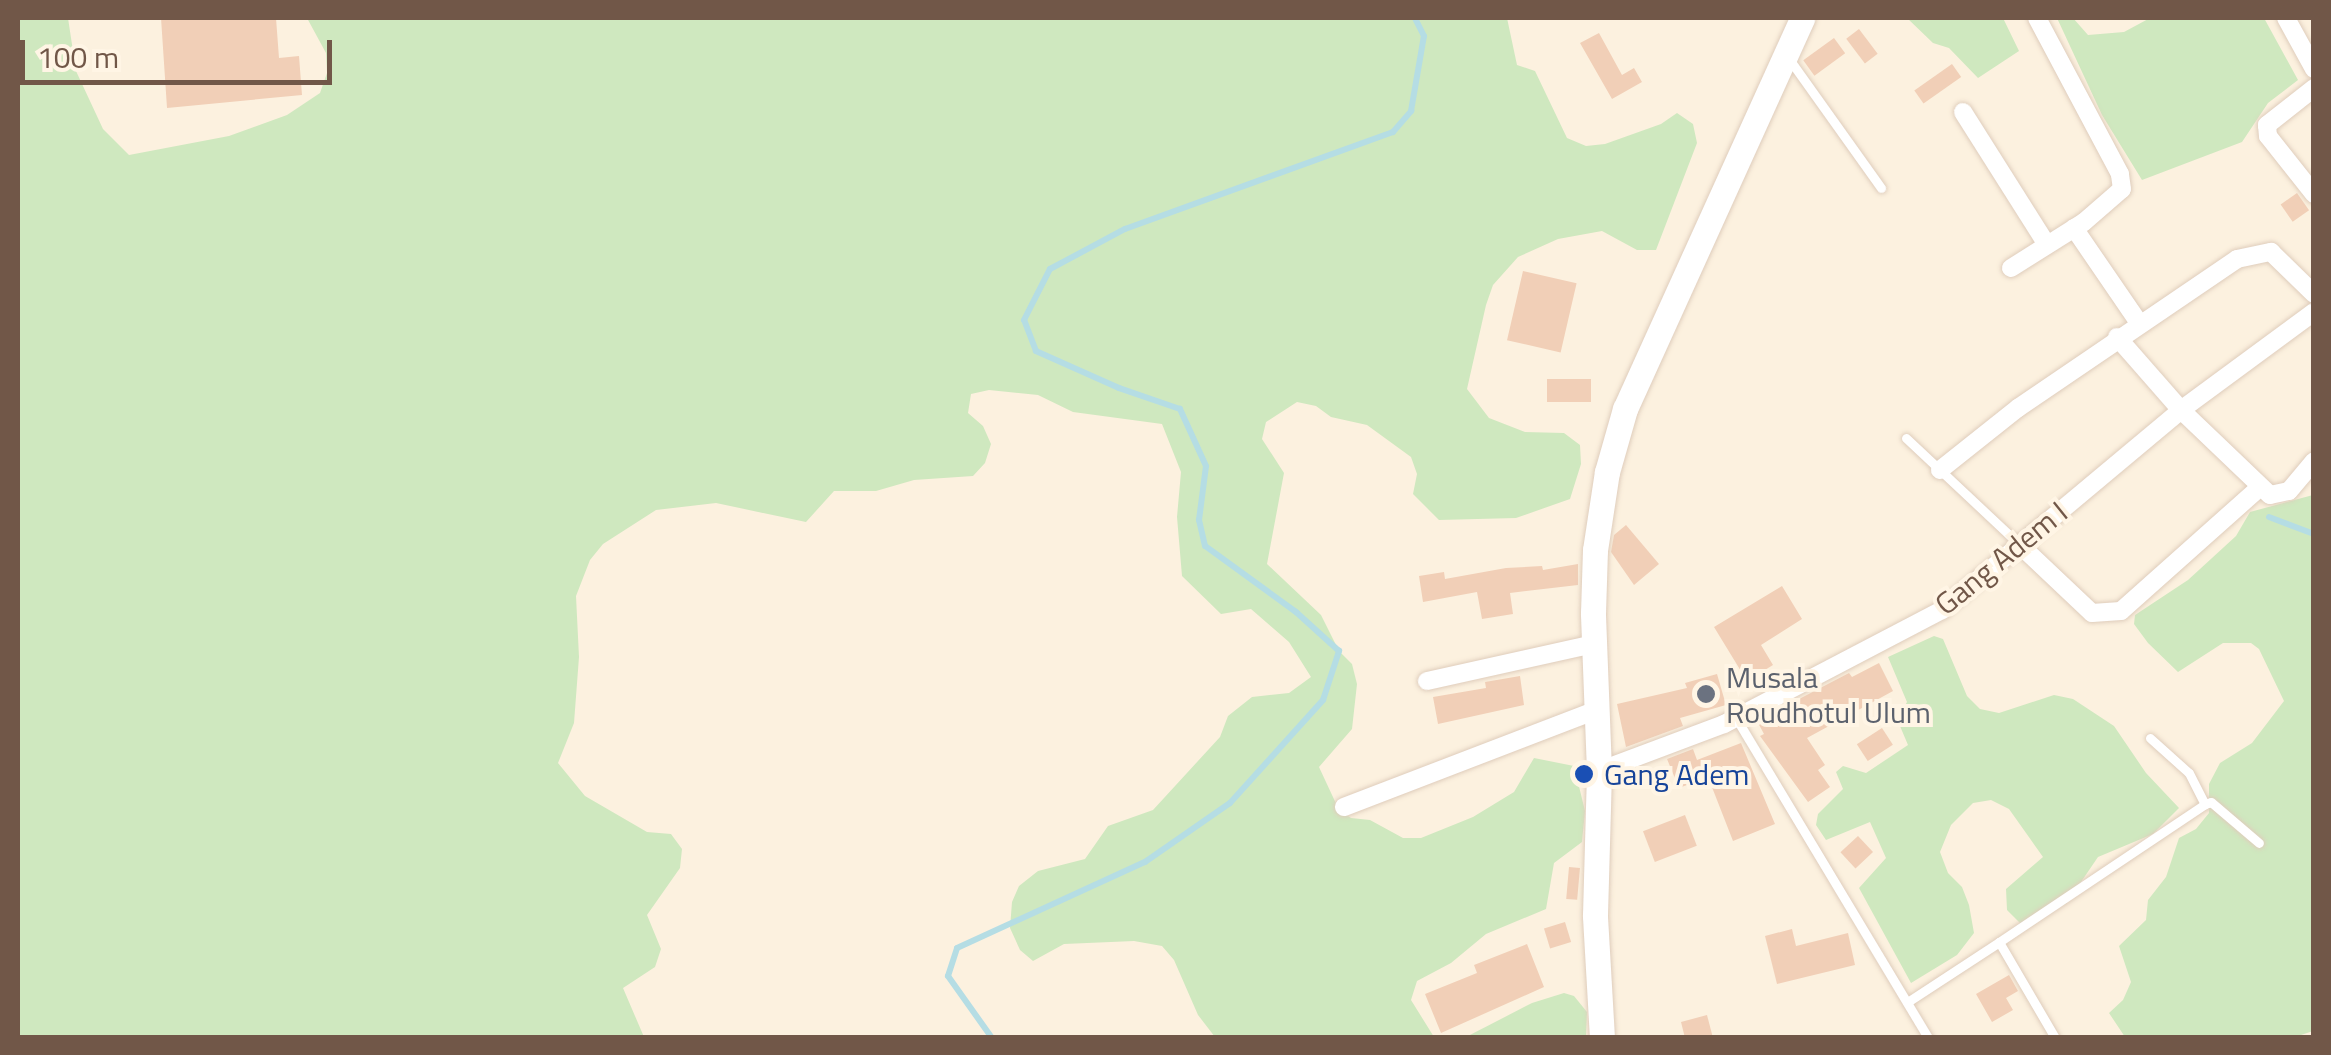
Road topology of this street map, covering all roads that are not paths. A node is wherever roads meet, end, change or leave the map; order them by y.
1 (1802, 18) edge
2 (2037, 18) edge
3 (2286, 18) edge
4 (1787, 56) junction
5 (2314, 68) edge
6 (2314, 88) edge
7 (1963, 112) dead end
8 (1881, 188) dead end
9 (2314, 194) edge
10 (2074, 228) junction
11 (2047, 245) junction
12 (2010, 268) dead end
13 (2314, 294) edge
14 (2314, 312) edge
15 (2138, 323) junction
16 (2117, 337) junction
17 (2181, 410) junction
18 (1906, 438) dead end
19 (2314, 461) edge
20 (1940, 470) junction
21 (2260, 487) junction
22 (2020, 545) junction
23 (1594, 644) junction
24 (1427, 681) dead end
25 (1597, 710) junction
26 (1736, 718) junction
27 (2150, 738) dead end
28 (1600, 771) junction
29 (2205, 804) junction
30 (1344, 807) dead end
31 (2259, 843) dead end
32 (1999, 942) junction
33 (1909, 1001) junction
34 (1602, 1038) edge
35 (1928, 1038) edge
36 (2055, 1038) edge

1 - 4 main road
2 - 10 street
3 - 5 street
4 - 8 lane
4 - 23 main road
6 - 9 street
7 - 11 street
10 - 11 street
10 - 15 street
11 - 12 street
13 - 15 street
14 - 17 street, Gang Adem I
15 - 16 street
16 - 17 street
16 - 20 street
17 - 21 street
17 - 22 street, Gang Adem I
18 - 20 lane
19 - 21 street
20 - 22 lane
21 - 22 street
22 - 26 street, Gang Adem I
23 - 24 street
23 - 25 main road
25 - 28 main road
25 - 30 street
26 - 28 street, Gang Adem I
26 - 33 lane
27 - 29 lane
28 - 34 main road
29 - 31 lane
29 - 32 lane
32 - 33 lane
32 - 36 lane
33 - 35 lane

